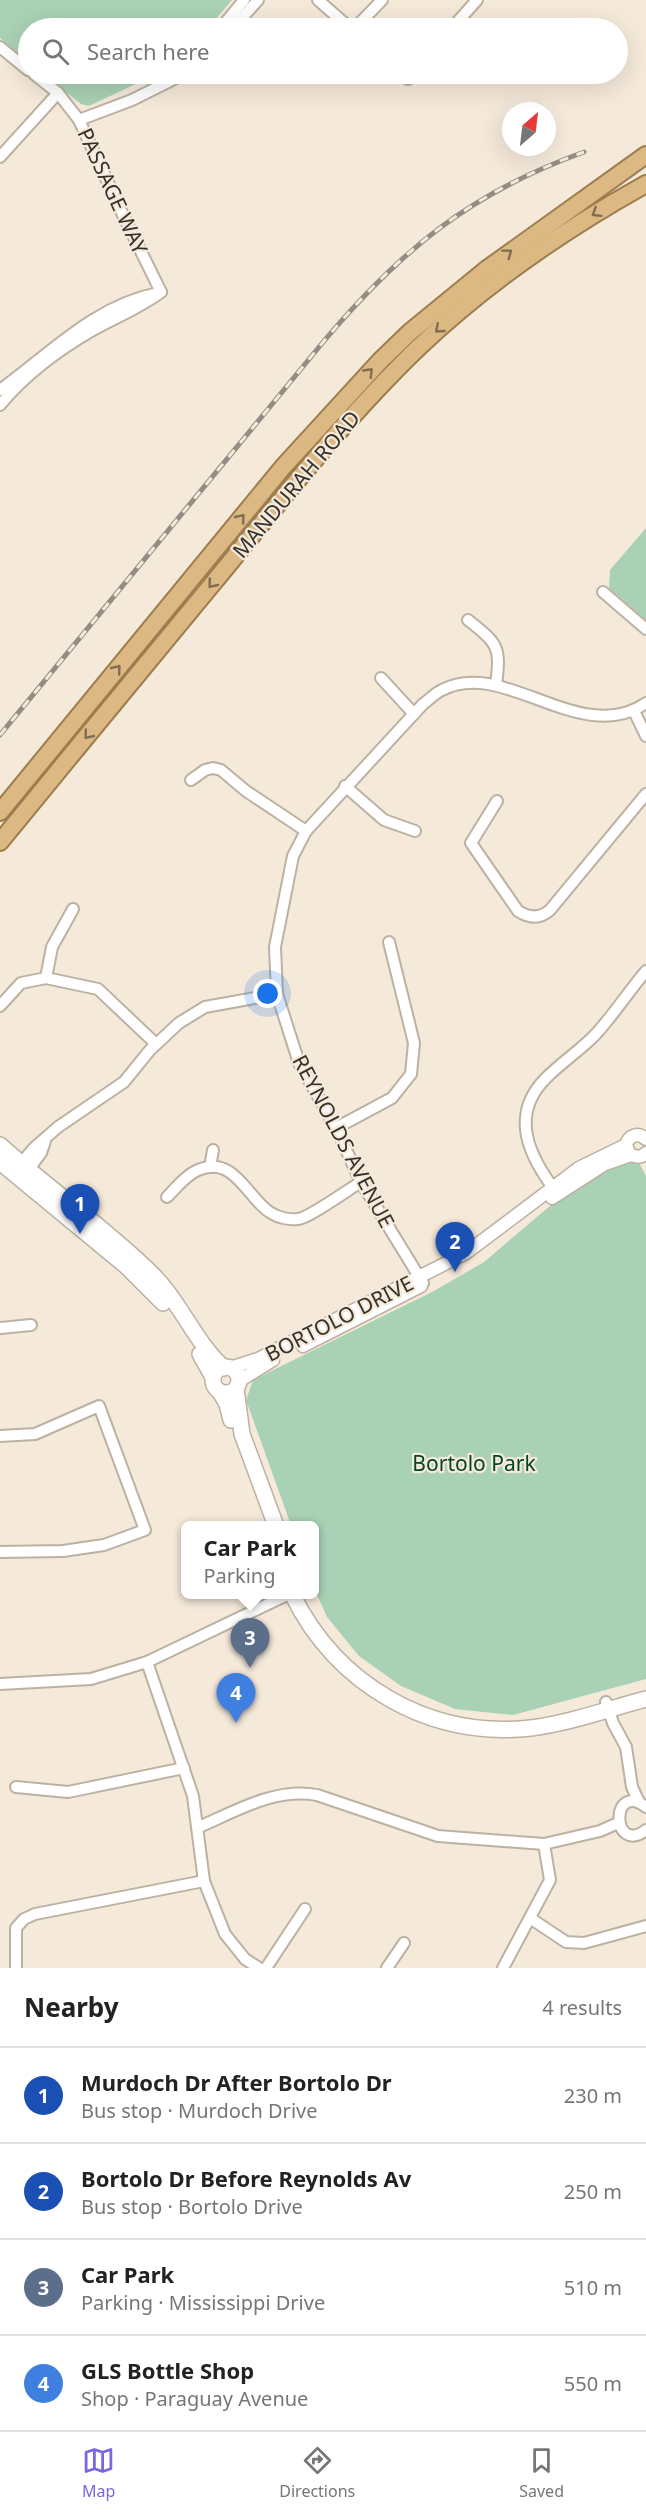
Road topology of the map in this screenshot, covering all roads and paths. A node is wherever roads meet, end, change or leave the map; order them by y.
1 (244, 0) edge
2 (258, 0) edge
3 (318, 0) edge
4 (382, 0) edge
5 (477, 0) edge
6 (229, 18) edge
7 (242, 18) edge
8 (339, 18) edge
9 (365, 18) edge
10 (461, 18) edge
11 (0, 47) edge
12 (18, 61) edge
13 (47, 84) edge
14 (162, 84) edge
15 (58, 93) junction
16 (80, 120) junction
17 (646, 142) edge
18 (646, 155) edge
19 (0, 157) edge
20 (646, 183) edge
21 (568, 210) junction
22 (49, 355) junction
23 (0, 390) edge
24 (0, 405) edge
25 (603, 592) dead end
26 (468, 620) dead end
27 (646, 628) edge
28 (381, 678) dead end
29 (496, 685) junction
30 (646, 703) edge
31 (634, 711) junction
32 (414, 714) junction
33 (646, 736) edge
34 (191, 780) dead end
35 (345, 786) junction
36 (645, 796) edge
37 (497, 801) dead end
38 (0, 812) edge
39 (306, 831) junction
40 (415, 831) dead end
41 (0, 842) edge
42 (73, 909) dead end
43 (388, 942) dead end
44 (646, 971) edge
45 (45, 978) junction
46 (278, 994) junction
47 (0, 1006) edge
48 (156, 1044) junction
49 (336, 1128) junction
50 (644, 1136) edge
51 (0, 1145) edge
52 (213, 1150) dead end
53 (638, 1155) edge
54 (0, 1162) edge
55 (210, 1167) junction
56 (21, 1171) junction
57 (361, 1182) junction
58 (555, 1191) junction
59 (167, 1197) dead end
60 (422, 1281) junction
61 (31, 1325) dead end
62 (0, 1328) edge
63 (222, 1371) junction
64 (237, 1385) junction
65 (220, 1392) junction
66 (0, 1436) edge
67 (264, 1521) edge
68 (274, 1521) edge
69 (0, 1552) edge
70 (279, 1599) edge
71 (293, 1599) edge
72 (304, 1599) edge
73 (147, 1662) junction
74 (0, 1684) edge
75 (646, 1691) edge
76 (646, 1699) edge
77 (607, 1706) junction
78 (184, 1768) junction
79 (16, 1787) dead end
80 (642, 1805) edge
81 (618, 1823) junction
82 (199, 1827) junction
83 (646, 1830) edge
84 (544, 1844) junction
85 (204, 1881) junction
86 (305, 1909) dead end
87 (530, 1918) junction
88 (646, 1926) edge
89 (404, 1943) dead end
90 (15, 1968) edge
91 (259, 1968) edge
92 (266, 1968) edge
93 (387, 1968) edge
94 (503, 1968) edge

1 - 6 street
2 - 7 street
3 - 8 street
4 - 9 street
5 - 10 street
11 - 12 street
13 - 15 street, PASSAGE WAY
14 - 16 street
15 - 16 street, PASSAGE WAY
15 - 19 street
16 - 22 street, PASSAGE WAY
17 - 21 highway
18 - 21 highway, MANDURAH ROAD
20 -> 41 highway, MANDURAH ROAD
38 -> 21 highway, MANDURAH ROAD
22 - 23 street
22 - 24 street
25 - 27 street
26 - 29 street
28 - 32 street
29 - 31 street, REYNOLDS AVENUE
29 - 32 street, REYNOLDS AVENUE
30 - 31 street, REYNOLDS AVENUE
31 - 33 street
32 - 35 street, REYNOLDS AVENUE
34 - 39 street
35 - 39 street, REYNOLDS AVENUE
35 - 40 street
36 - 37 street
39 - 46 street, REYNOLDS AVENUE
42 - 45 street
43 - 49 street
44 - 58 street
45 - 47 street
45 - 48 street
46 - 48 street
46 - 49 street, REYNOLDS AVENUE
48 - 56 street
49 - 57 street, REYNOLDS AVENUE
50 - 53 street, BORTOLO DRIVE
51 - 56 main road
52 - 55 street
53 - 58 street, BORTOLO DRIVE
54 - 56 main road
55 - 57 street
55 - 59 street
56 - 63 main road
57 - 60 street, REYNOLDS AVENUE
58 - 60 street, BORTOLO DRIVE
60 - 63 street, BORTOLO DRIVE
60 - 64 street, BORTOLO DRIVE
61 - 62 street
63 - 64 main road
63 - 65 main road
64 - 65 main road
64 - 68 main road
65 - 67 main road
66 - 69 street
70 - 73 street
71 - 77 main road
72 - 77 main road
73 - 74 street
73 - 78 street
75 - 77 main road
76 - 77 main road
77 - 80 street
78 - 79 street
78 - 82 street
80 - 81 street
81 - 83 street
81 - 84 street
82 - 84 street
82 - 85 street
84 - 87 street
85 - 90 street
85 - 91 street
86 - 92 street
87 - 88 street
87 - 94 street
89 - 93 street

